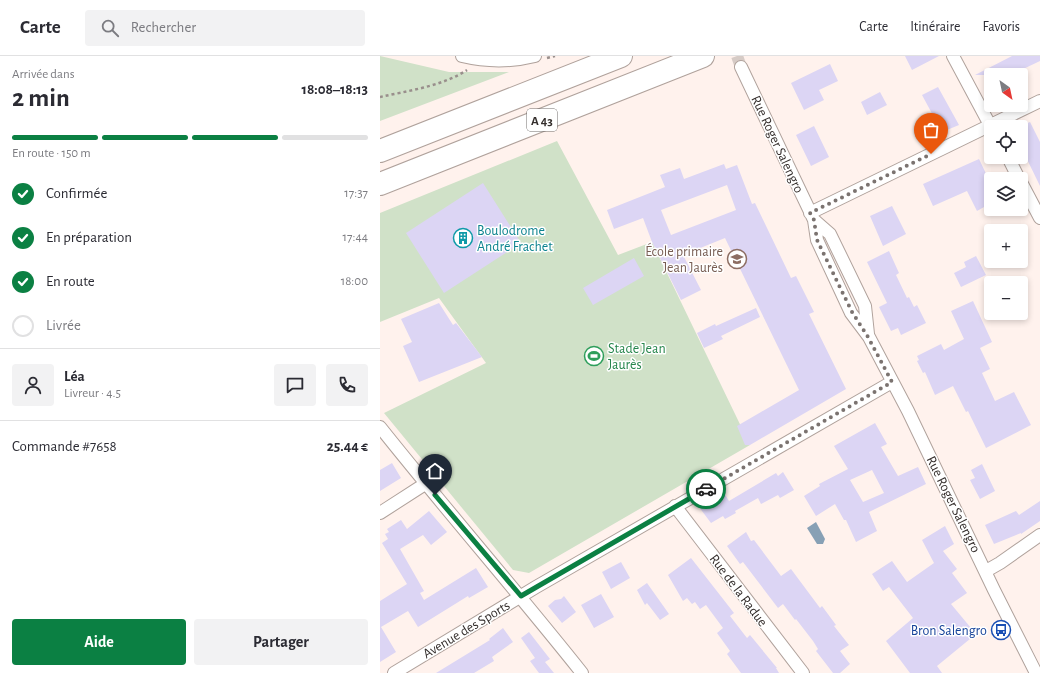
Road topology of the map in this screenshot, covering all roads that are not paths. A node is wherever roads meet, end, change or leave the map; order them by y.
1 (462, 56) edge
2 (536, 56) edge
3 (621, 56) edge
4 (703, 56) edge
5 (953, 56) edge
6 (741, 67) tunnel mouth
7 (1040, 101) edge
8 (988, 120) edge
9 (1003, 120) edge
10 (984, 130) edge
11 (380, 151) edge
12 (380, 184) edge
13 (1028, 195) edge
14 (812, 216) junction
15 (1040, 218) edge
16 (892, 382) junction
17 (380, 427) edge
18 (425, 484) junction
19 (675, 506) junction
20 (380, 513) edge
21 (1040, 535) edge
22 (986, 571) junction
23 (521, 596) junction
24 (394, 673) edge
25 (582, 673) edge
26 (803, 673) edge
27 (1036, 673) edge

1 - 2 street
3 - 11 highway, A 43
4 - 12 highway, A 43
5 - 8 street
6 - 14 street, Rue Roger Salengro
7 - 9 street
10 - 14 street
13 - 15 street
14 - 16 street, Rue Roger Salengro
16 - 19 street, Avenue des Sports
16 - 22 street, Rue Roger Salengro
17 - 18 street
18 - 20 street
18 - 23 street
19 - 23 street, Avenue des Sports
19 - 26 street, Rue de la Radue
21 - 22 street
22 - 27 street, Rue Roger Salengro
23 - 24 street, Avenue des Sports
23 - 25 street

